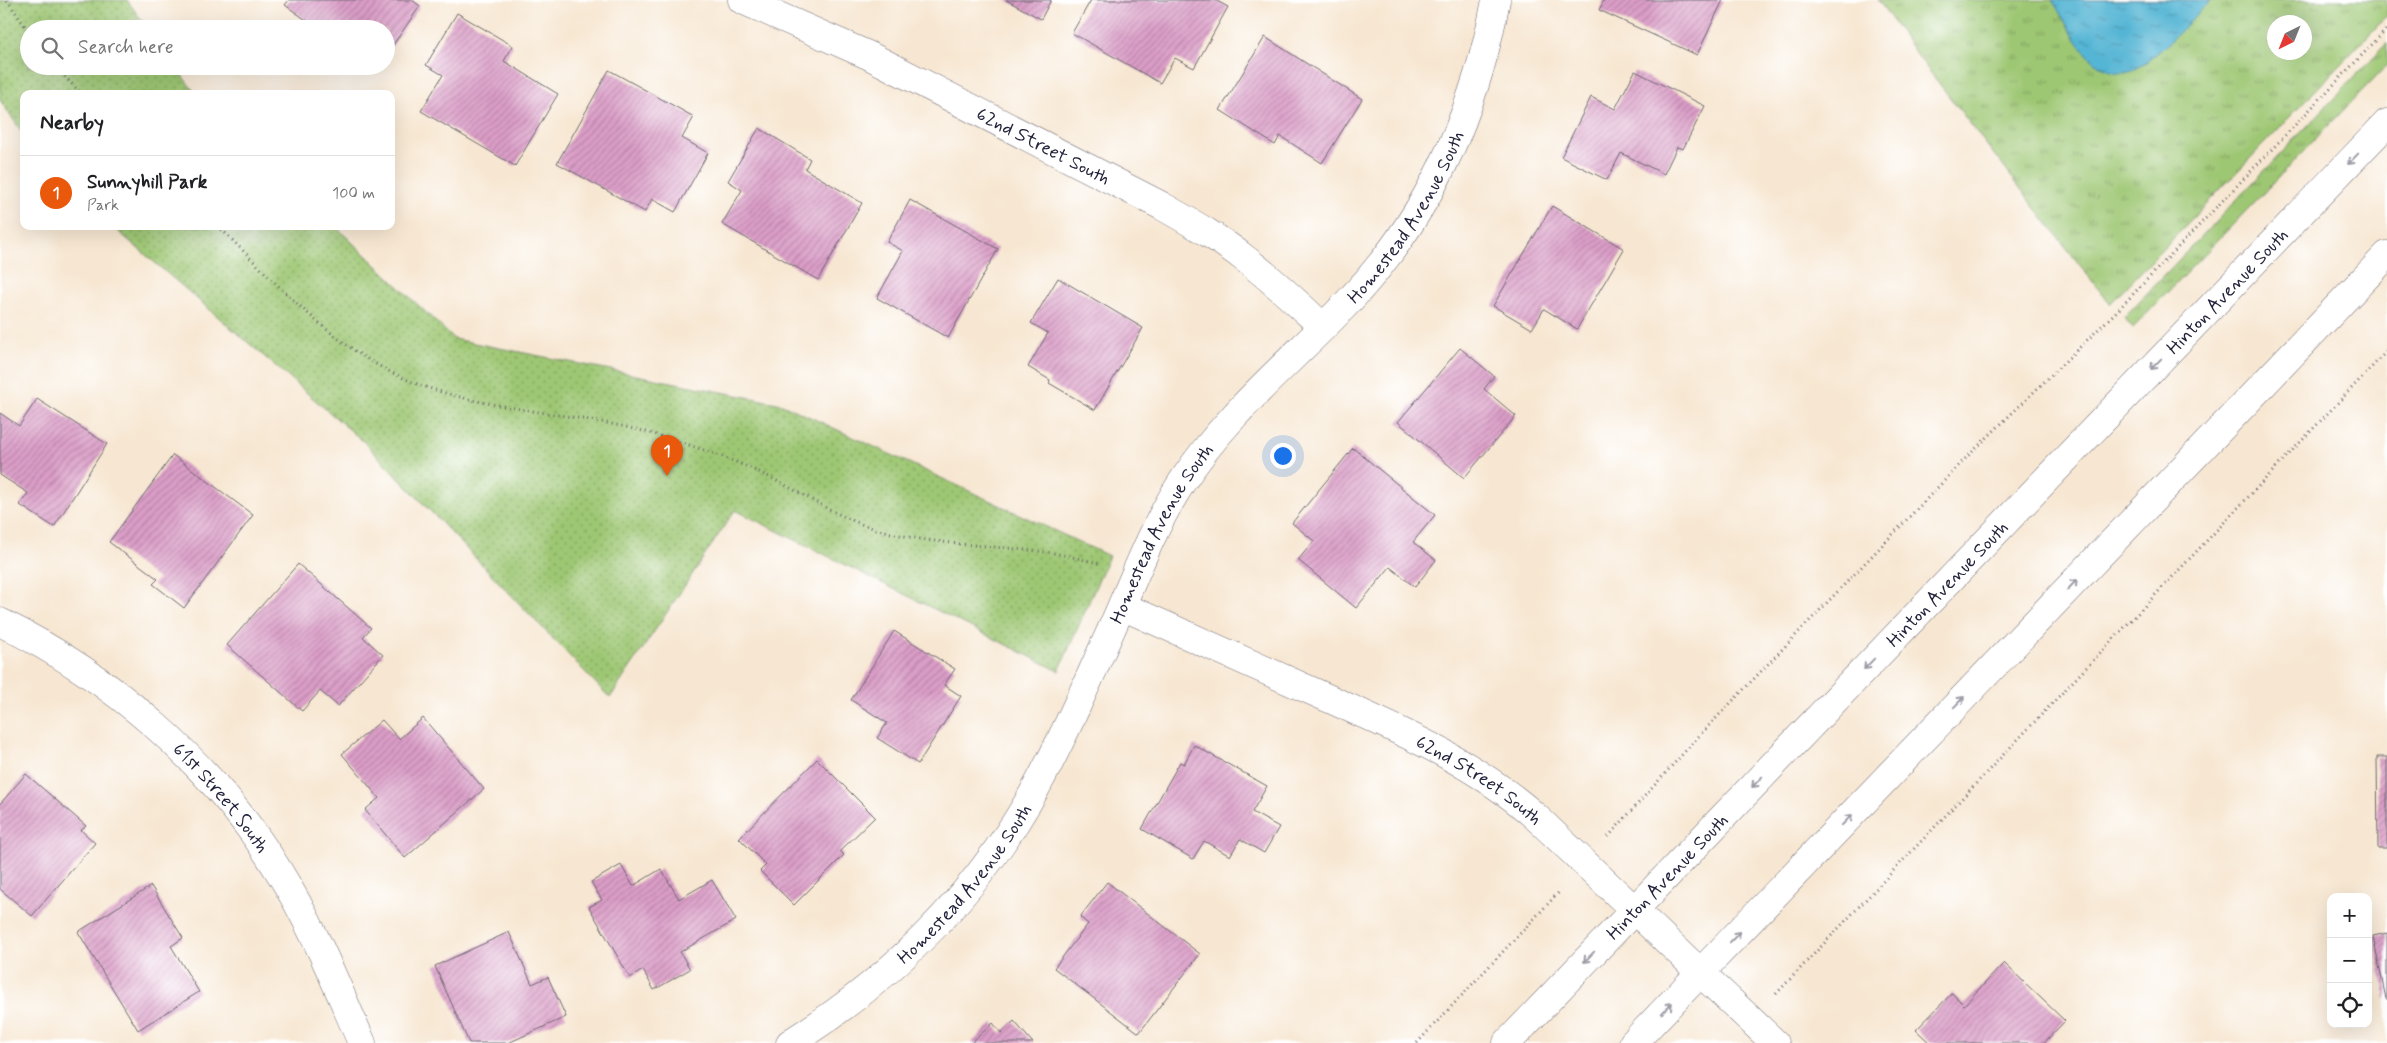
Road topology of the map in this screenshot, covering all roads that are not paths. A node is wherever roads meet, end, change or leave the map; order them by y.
1 (742, 0) edge
2 (1496, 0) edge
3 (2387, 123) edge
4 (2387, 254) edge
5 (1323, 327) junction
6 (1122, 606) junction
7 (0, 622) edge
8 (1635, 909) junction
9 (1701, 972) junction
10 (362, 1043) edge
11 (790, 1043) edge
12 (1507, 1043) edge
13 (1633, 1043) edge
14 (1775, 1043) edge

1 - 5 street, 62nd Street South
2 - 5 street, Homestead Avenue South
3 -> 8 street, Hinton Avenue South
9 -> 4 street
5 - 6 street, Homestead Avenue South
6 - 8 street, 62nd Street South
6 - 11 street, Homestead Avenue South
7 - 10 street, 61st Street South
8 - 9 street, 62nd Street South
8 -> 12 street, Hinton Avenue South
13 -> 9 street
9 - 14 street, 62nd Street South

